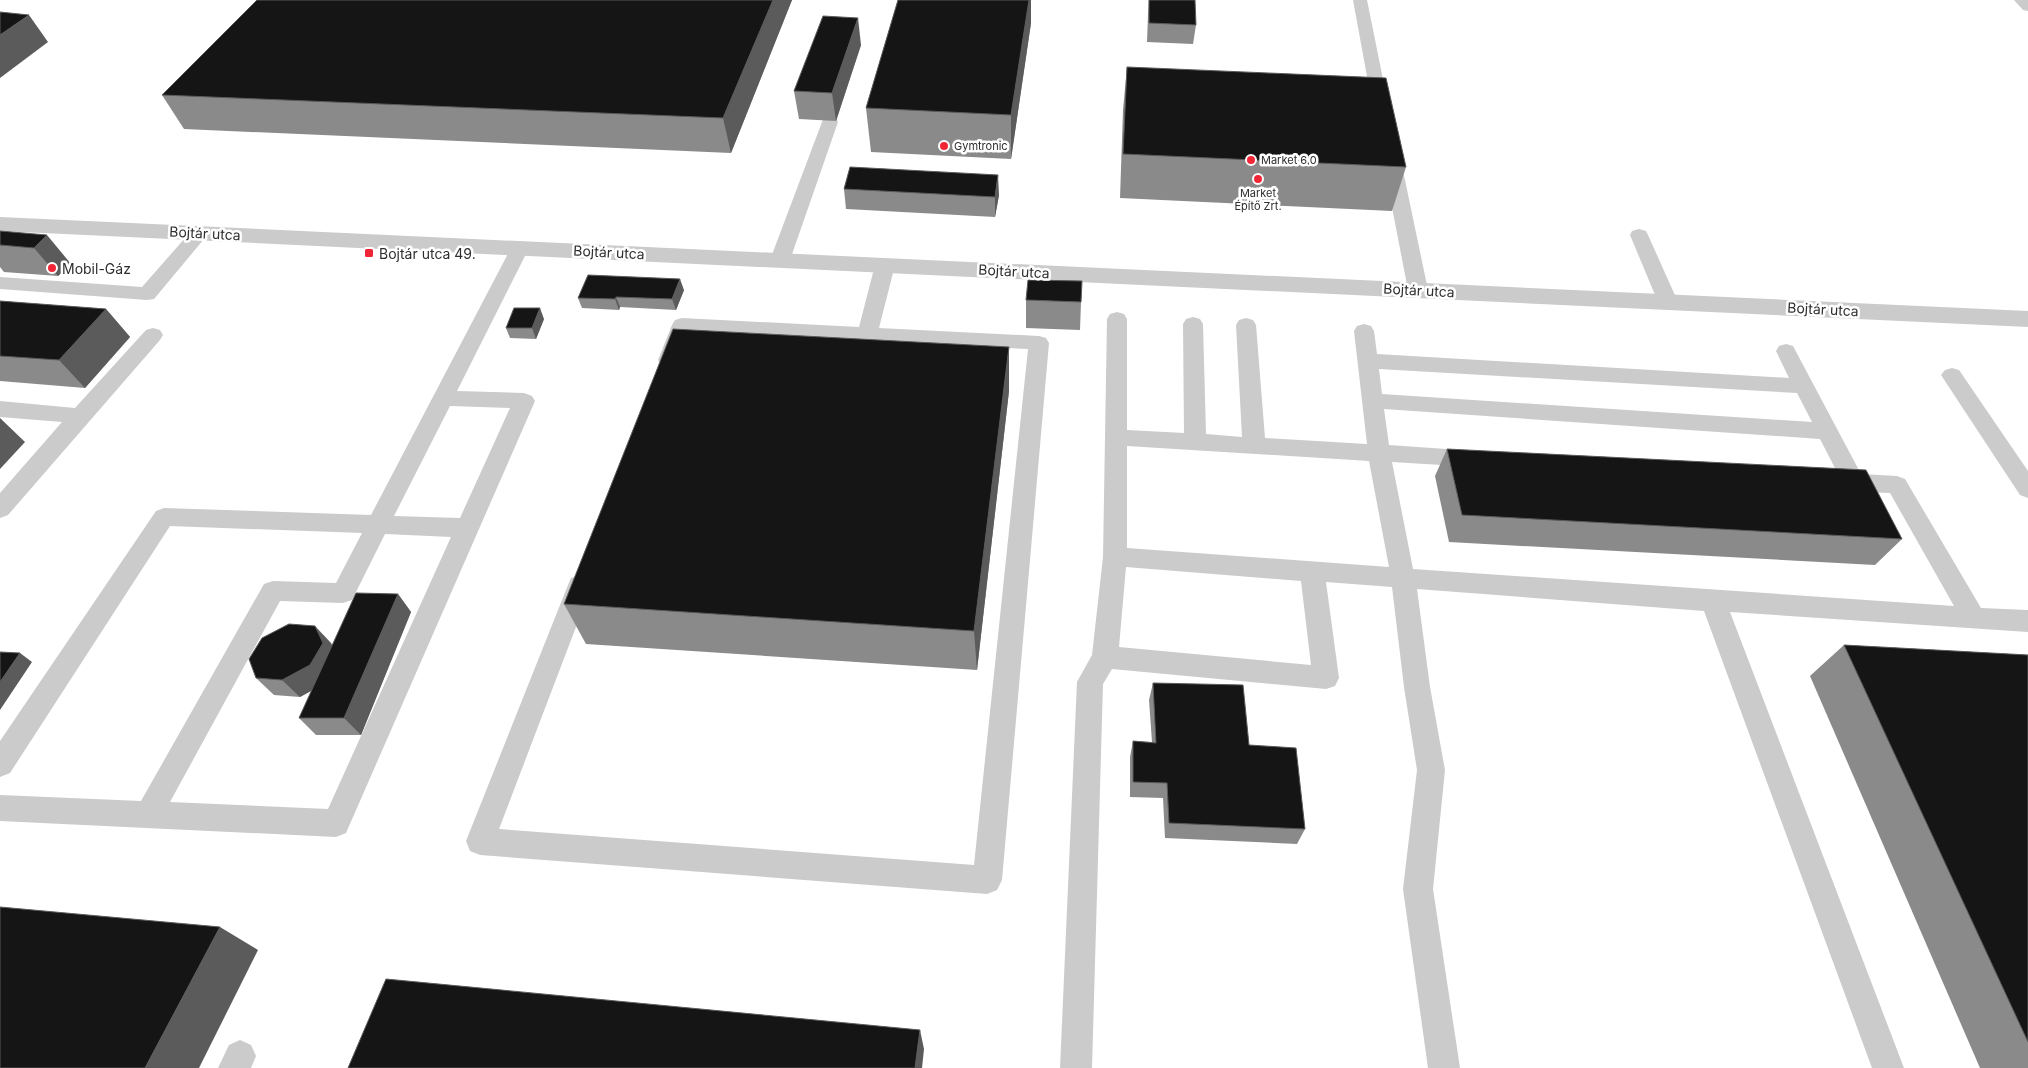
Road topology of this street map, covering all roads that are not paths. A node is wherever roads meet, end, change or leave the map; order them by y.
1 (1360, 0) edge
2 (2021, 0) edge
3 (2028, 7) edge
4 (830, 122) edge
5 (1384, 124) edge
6 (1388, 143) edge
7 (0, 224) edge
8 (30, 225) junction
9 (200, 233) junction
10 (1639, 235) dead end
11 (10, 244) edge
12 (520, 248) junction
13 (780, 260) junction
14 (885, 265) junction
15 (0, 283) edge
16 (1418, 290) junction
17 (1668, 302) junction
18 (1117, 319) dead end
19 (2028, 319) edge
20 (1193, 324) dead end
21 (1246, 325) dead end
22 (1364, 331) dead end
23 (867, 334) junction
24 (153, 335) dead end
25 (1786, 351) dead end
26 (1368, 360) junction
27 (1952, 375) dead end
28 (660, 380) edge
29 (1804, 386) junction
30 (442, 398) junction
31 (1373, 401) junction
32 (0, 409) edge
33 (80, 416) junction
34 (1827, 431) junction
35 (1116, 437) junction
36 (1195, 443) junction
37 (1254, 446) junction
38 (1380, 453) junction
39 (1498, 461) edge
40 (1824, 481) edge
41 (1854, 483) junction
42 (2028, 489) edge
43 (0, 508) edge
44 (378, 524) junction
45 (467, 528) junction
46 (1115, 558) junction
47 (588, 564) edge
48 (1312, 571) junction
49 (1403, 578) junction
50 (1713, 601) junction
51 (1974, 618) junction
52 (2028, 622) edge
53 (1106, 657) junction
54 (0, 764) edge
55 (0, 808) edge
56 (148, 815) junction
57 (1076, 1068) edge
58 (1444, 1068) edge
59 (1888, 1068) edge

1 - 5 lane
2 - 3 lane
4 - 13 lane
6 - 16 lane
7 - 8 street, Bojtár utca
8 - 9 street, Bojtár utca
8 - 11 lane
9 - 12 street, Bojtár utca
9 - 15 lane
10 - 17 lane
12 - 13 street, Bojtár utca
12 - 30 lane
13 - 14 street, Bojtár utca
14 - 16 street, Bojtár utca
14 - 23 lane
16 - 17 street, Bojtár utca
17 - 19 street, Bojtár utca
18 - 35 lane
20 - 36 lane
21 - 37 lane
22 - 26 lane
23 - 28 lane
23 - 47 lane
24 - 33 lane
25 - 29 lane
26 - 29 lane
26 - 31 lane
27 - 42 lane
29 - 34 lane
30 - 44 lane
30 - 45 lane
31 - 34 lane
31 - 38 lane
32 - 33 lane
33 - 43 lane
34 - 41 lane
35 - 36 lane
35 - 46 lane
36 - 37 lane
37 - 38 lane
38 - 39 lane
38 - 49 lane
40 - 41 lane
41 - 51 lane
44 - 45 lane
44 - 54 lane
44 - 56 lane
45 - 56 lane
46 - 48 lane
46 - 53 lane
48 - 49 lane
48 - 53 lane
49 - 50 lane
49 - 58 lane
50 - 51 lane
50 - 59 lane
51 - 52 lane
53 - 57 lane
55 - 56 lane

